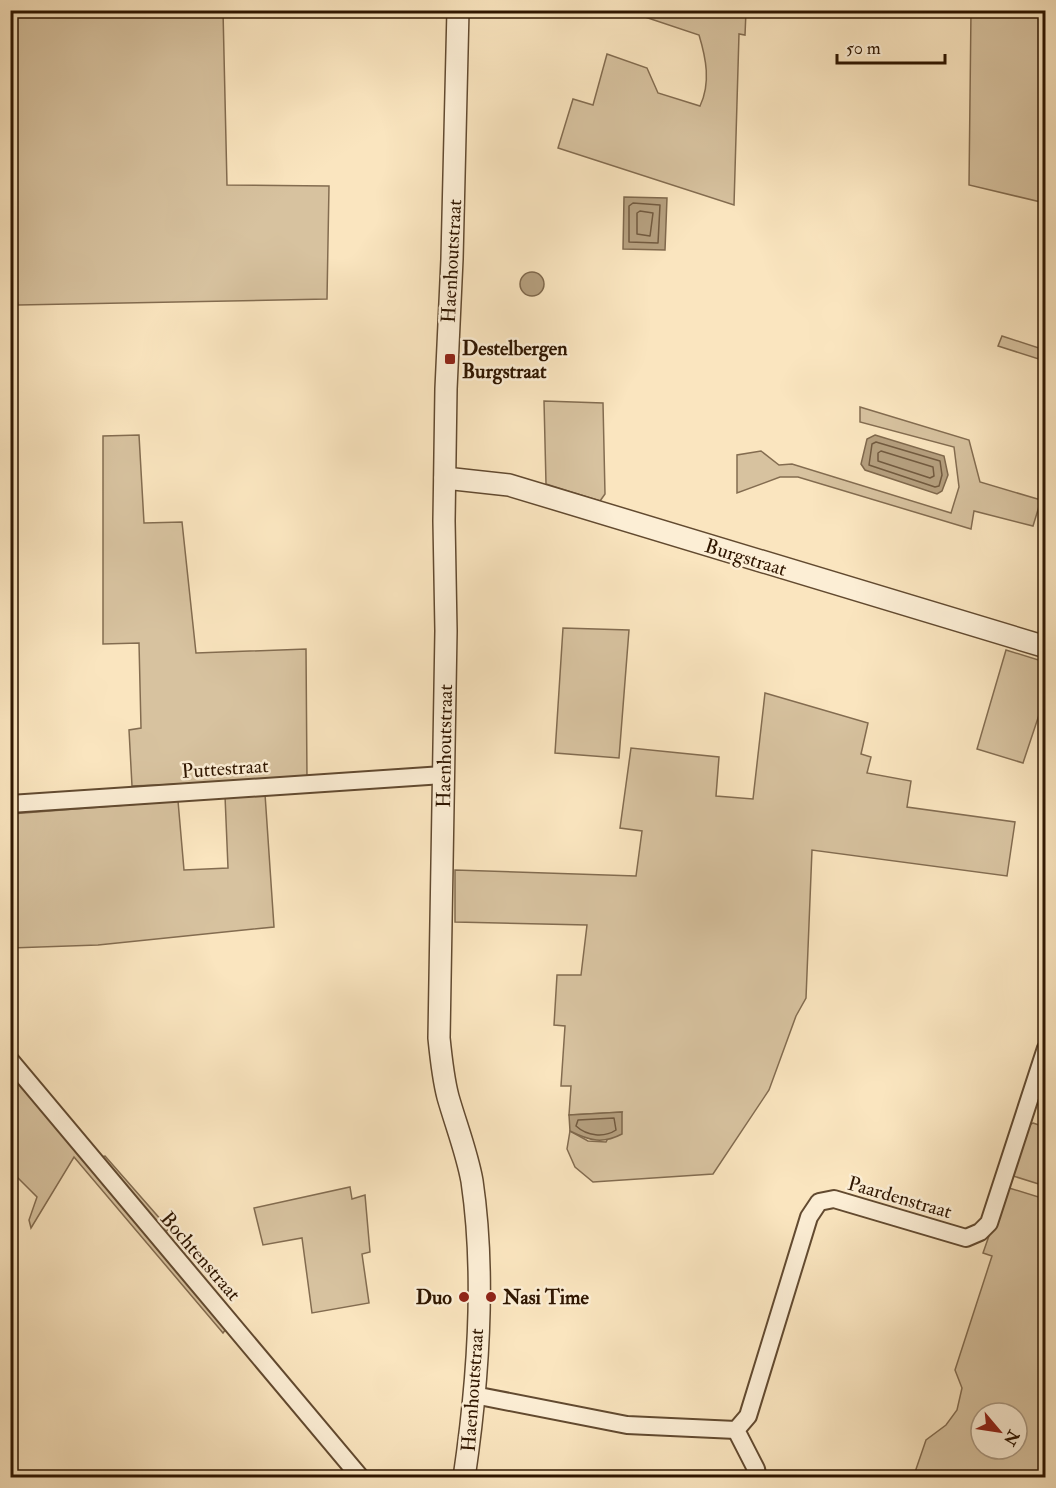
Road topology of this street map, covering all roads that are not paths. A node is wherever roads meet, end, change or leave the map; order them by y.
1 (458, 10) edge
2 (445, 478) junction
3 (1046, 647) edge
4 (443, 775) junction
5 (10, 804) edge
6 (1046, 1048) edge
7 (10, 1060) edge
8 (474, 1395) junction
9 (736, 1430) junction
10 (362, 1478) edge
11 (464, 1478) edge
12 (758, 1478) edge

1 - 2 street, Haenhoutstraat
2 - 3 street, Burgstraat
2 - 4 street, Haenhoutstraat
4 - 5 street, Puttestraat
4 - 8 street, Haenhoutstraat
6 - 9 street, Paardenstraat
7 - 10 street, Bochtenstraat
8 - 9 street
8 - 11 street, Haenhoutstraat
9 - 12 street

